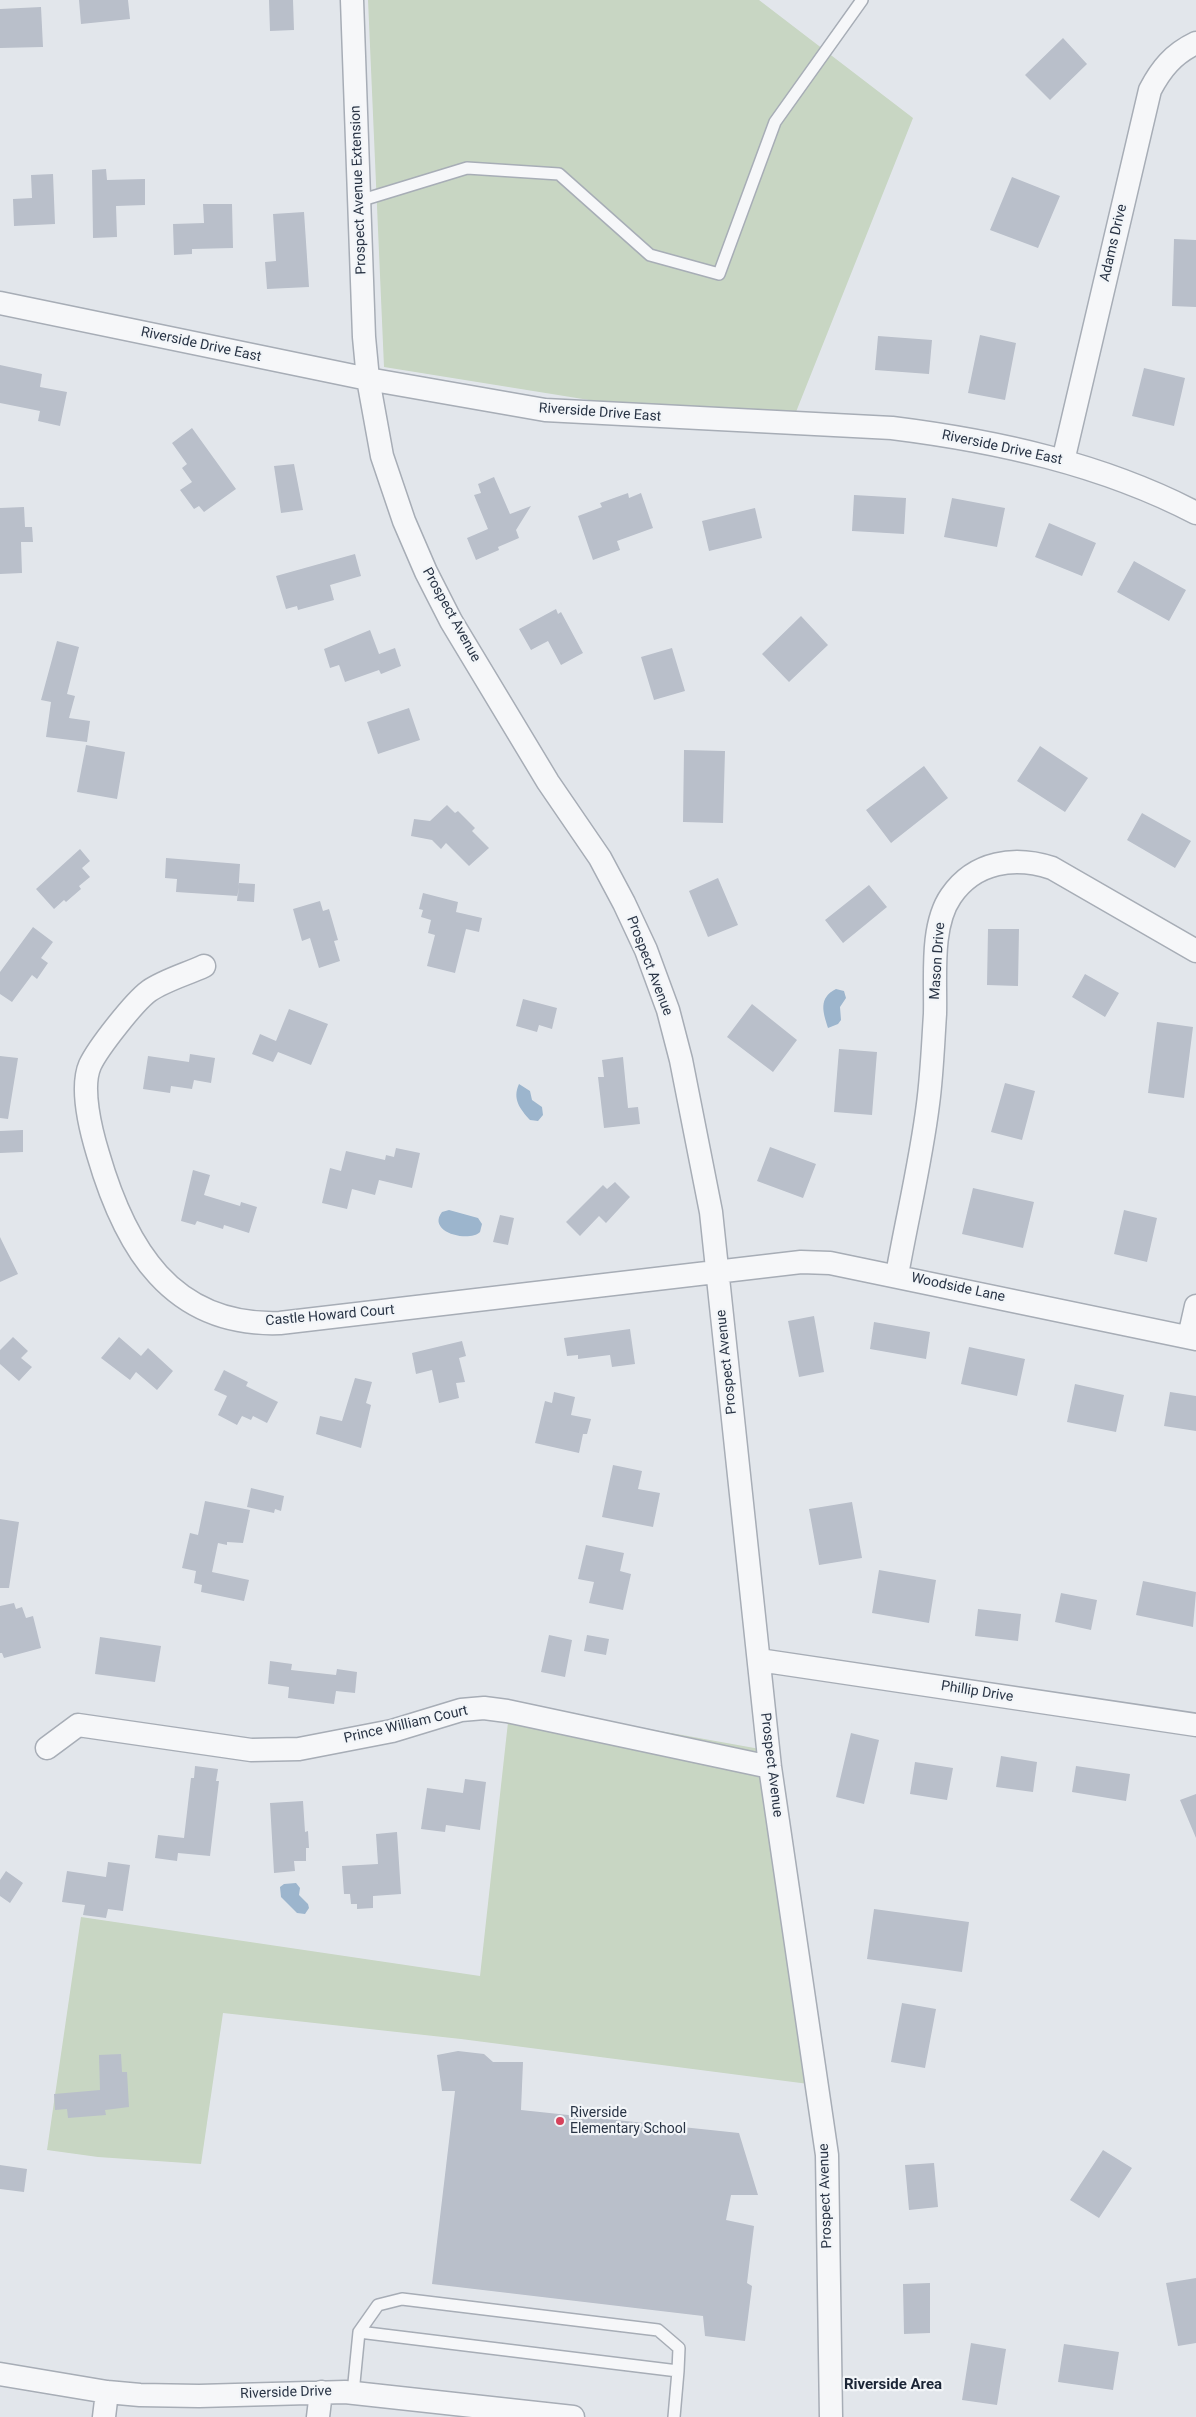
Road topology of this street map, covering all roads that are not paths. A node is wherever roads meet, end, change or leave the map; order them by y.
1 (352, 0) edge
2 (862, 0) edge
3 (1196, 44) edge
4 (359, 201) junction
5 (0, 303) edge
6 (368, 379) junction
7 (1063, 461) junction
8 (1196, 514) edge
9 (1196, 951) edge
10 (204, 966) dead end
11 (717, 1274) junction
12 (896, 1275) junction
13 (1196, 1306) edge
14 (1192, 1338) edge
15 (758, 1660) junction
16 (1196, 1725) edge
17 (48, 1748) dead end
18 (770, 1767) junction
19 (359, 2332) junction
20 (678, 2371) junction
21 (0, 2374) edge
22 (107, 2392) junction
23 (321, 2392) junction
24 (352, 2393) junction
25 (104, 2417) edge
26 (318, 2417) edge
27 (572, 2417) edge
28 (674, 2417) edge
29 (831, 2417) edge

1 - 4 street, Prospect Avenue Extension
2 - 4 lane
3 - 7 street, Adams Drive
4 - 6 street, Prospect Avenue Extension
5 - 6 street, Riverside Drive East
6 - 7 street, Riverside Drive East
6 - 11 street, Prospect Avenue
7 - 8 street, Riverside Drive East
9 - 12 street, Mason Drive
10 - 11 street, Castle Howard Court
11 - 12 street, Woodside Lane
11 - 15 street, Prospect Avenue
12 - 14 street, Woodside Lane
13 - 14 street
15 - 16 street, Phillip Drive
15 - 18 street, Prospect Avenue
17 - 18 street, Prince William Court
18 - 29 street, Prospect Avenue
19 - 20 lane
19 - 20 lane
19 - 24 lane
20 - 28 lane
21 - 22 street, Riverside Drive
22 - 23 street, Riverside Drive
22 - 25 street
23 - 24 street, Riverside Drive
23 - 26 street
24 - 27 street, Riverside Drive

